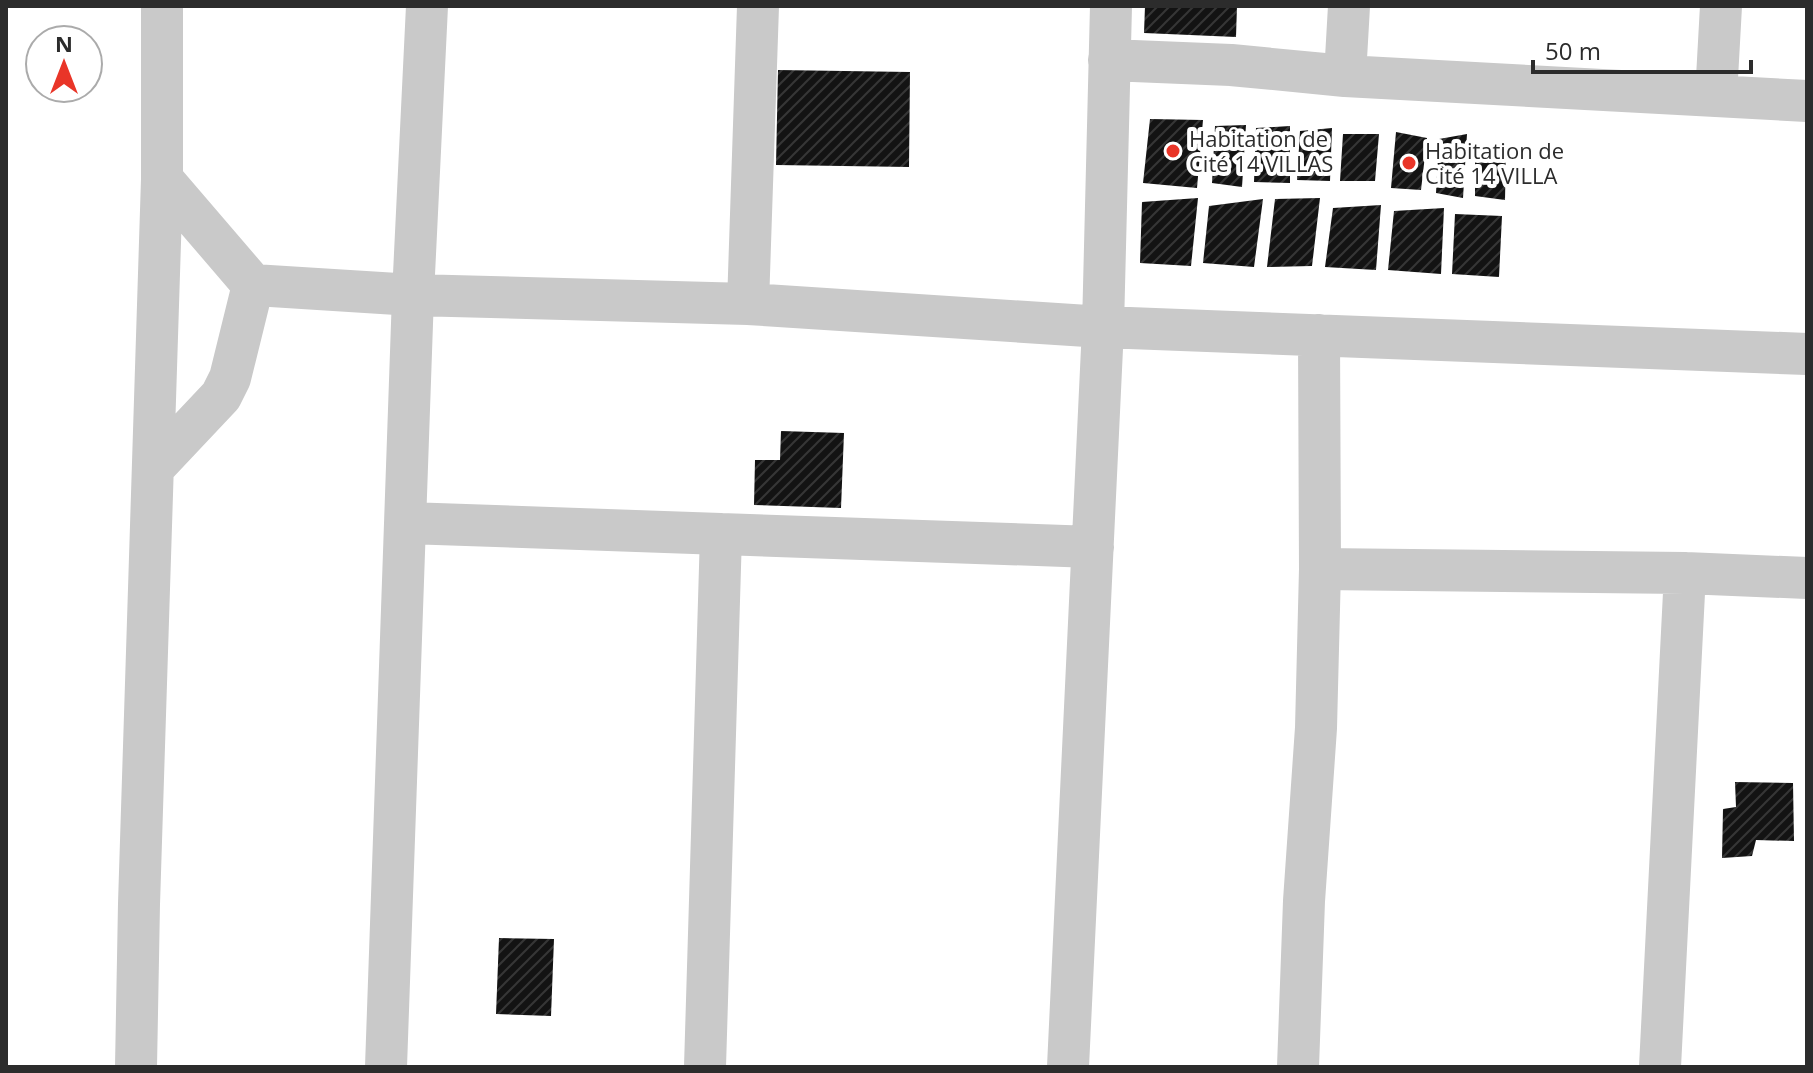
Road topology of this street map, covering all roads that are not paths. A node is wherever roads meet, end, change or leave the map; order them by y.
1 (162, 6) edge
2 (427, 6) edge
3 (758, 6) edge
4 (1111, 6) edge
5 (1349, 6) edge
6 (1721, 6) edge
7 (1109, 60) junction
8 (1345, 76) junction
9 (1716, 96) junction
10 (1807, 101) edge
11 (162, 179) junction
12 (253, 285) junction
13 (413, 295) junction
14 (748, 304) junction
15 (1103, 327) junction
16 (1319, 335) junction
17 (1807, 354) edge
18 (155, 466) junction
19 (407, 523) junction
20 (721, 534) junction
21 (1093, 547) junction
22 (1320, 569) junction
23 (1685, 573) junction
24 (1807, 578) edge
25 (136, 1067) edge
26 (386, 1067) edge
27 (705, 1067) edge
28 (1068, 1067) edge
29 (1298, 1067) edge
30 (1660, 1067) edge

1 - 11 street
2 - 13 street
3 - 14 street
4 - 7 street
5 - 8 street
6 - 9 street
7 - 8 street
7 - 15 street
8 - 9 street
9 - 10 street
11 - 12 street
11 - 18 street
12 - 13 street
12 - 18 street
13 - 14 street
13 - 19 street
14 - 15 street
15 - 16 street
15 - 21 street
16 - 17 street
16 - 22 street
18 - 25 street
19 - 20 street
19 - 26 street
20 - 21 street
20 - 27 street
21 - 28 street
22 - 23 street
22 - 29 street
23 - 24 street
23 - 30 street

